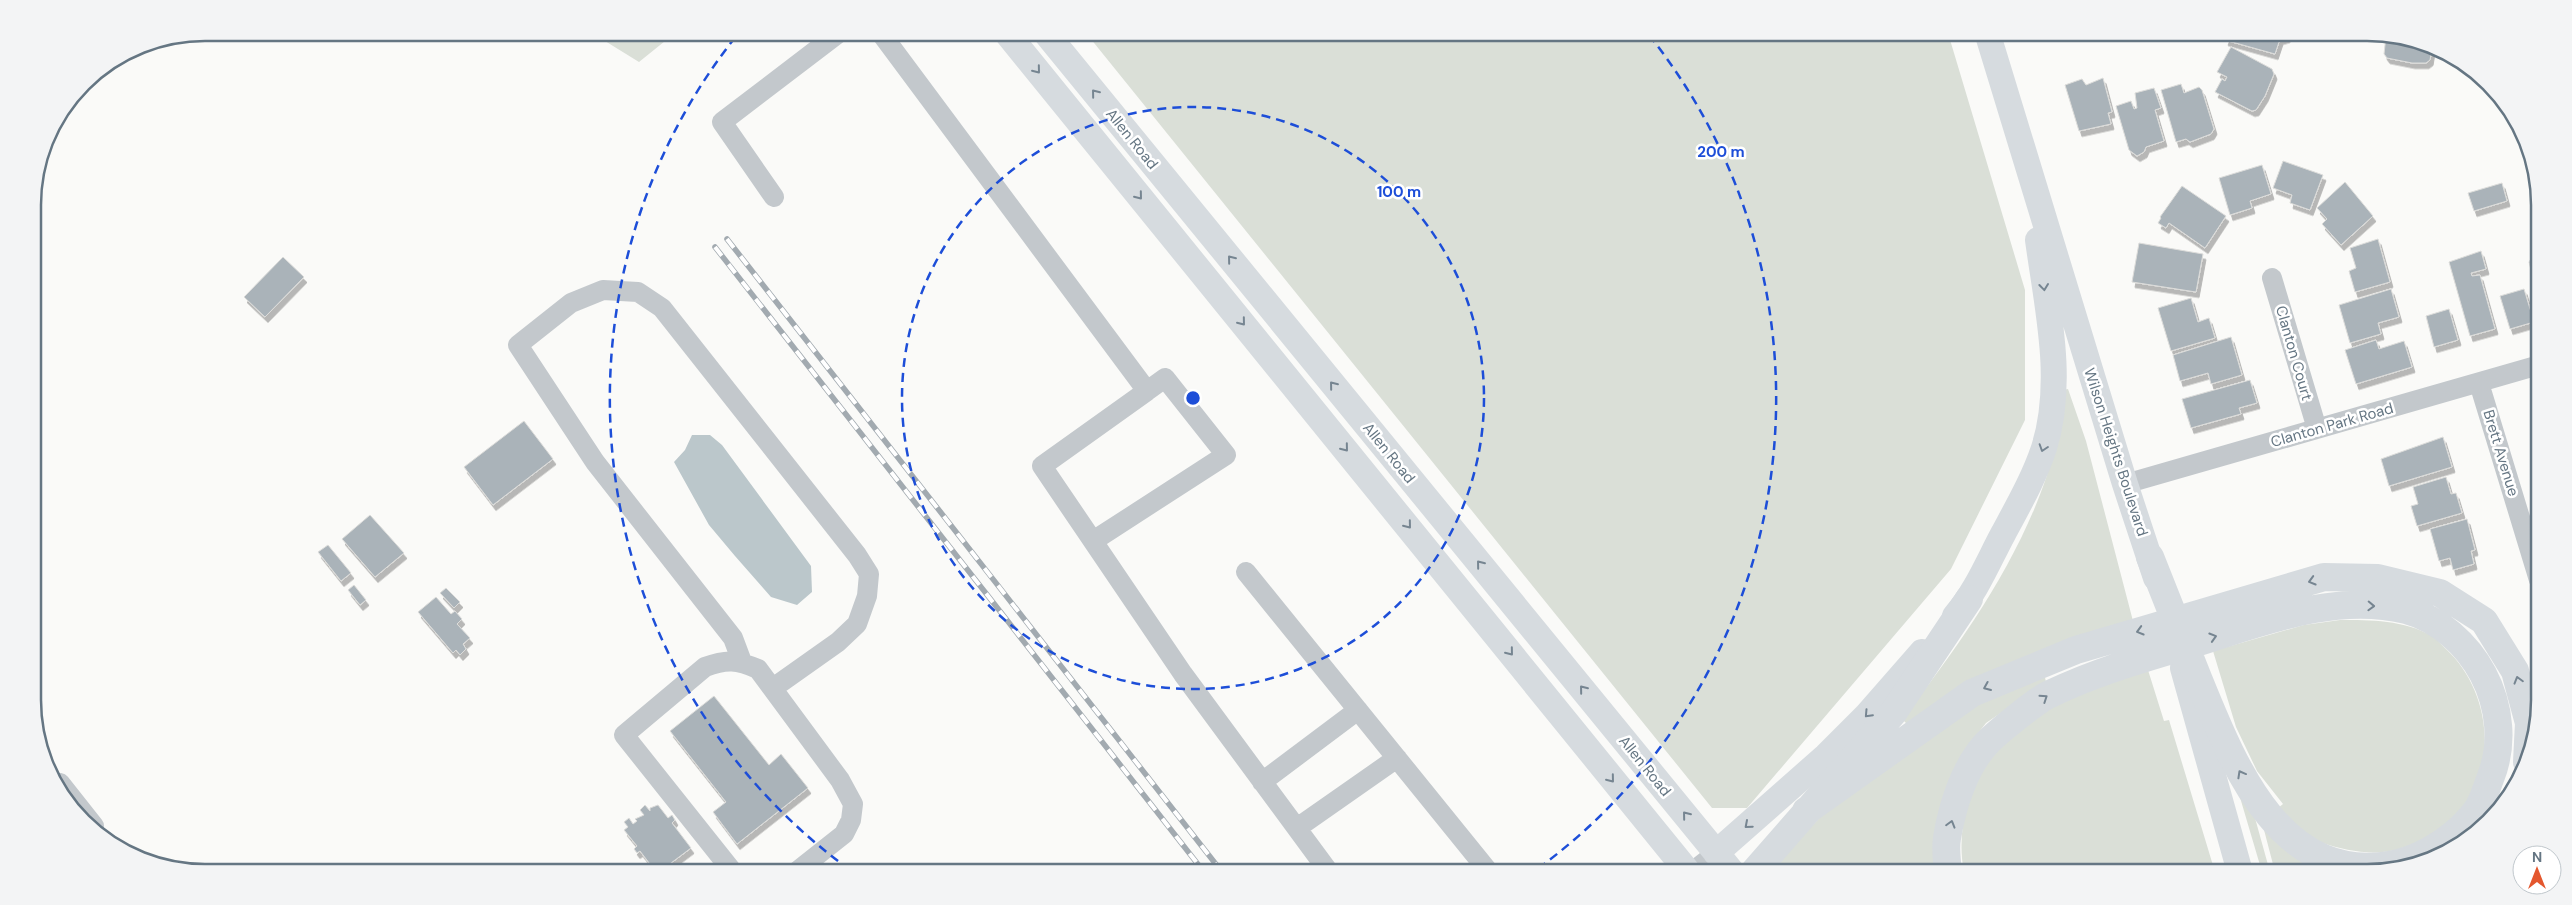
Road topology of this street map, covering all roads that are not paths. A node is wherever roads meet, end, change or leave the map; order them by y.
1 (828, 41) edge
2 (887, 41) edge
3 (1013, 41) edge
4 (1052, 41) edge
5 (1991, 41) edge
6 (2030, 170) junction
7 (774, 197) dead end
8 (2272, 278) dead end
9 (2531, 367) edge
10 (2480, 383) junction
11 (1147, 391) junction
12 (2317, 429) junction
13 (2125, 484) junction
14 (1093, 542) junction
15 (2531, 553) edge
16 (2150, 557) joint
17 (1246, 572) dead end
18 (1969, 599) junction
19 (742, 662) junction
20 (773, 688) junction
21 (2203, 708) junction
22 (1358, 710) junction
23 (2529, 720) edge
24 (1397, 758) junction
25 (1262, 782) junction
26 (1806, 811) junction
27 (1297, 828) junction
28 (2423, 853) edge
29 (1724, 862) edge
30 (1323, 863) edge
31 (1482, 863) edge
32 (1681, 863) edge
33 (1761, 863) edge
34 (1947, 863) edge
35 (2238, 863) edge
36 (2341, 863) edge
37 (726, 864) edge
38 (818, 864) edge

1 - 7 street
2 - 11 street
3 -> 32 main road, Allen Road
29 -> 4 main road, Allen Road
5 - 6 main road, Wilson Heights Boulevard
6 - 13 main road, Wilson Heights Boulevard
6 -> 18 main road
8 - 12 street, Clanton Court
9 - 10 street, Clanton Park Road
10 - 12 street, Clanton Park Road
10 - 15 street, Brett Avenue
11 - 14 street
11 - 14 street
12 - 13 street, Clanton Park Road
13 - 16 main road, Wilson Heights Boulevard
14 - 25 street
16 - 21 highway
17 - 22 street
18 - 26 highway
18 -> 29 main road
19 - 20 street
19 - 20 street
19 - 37 street
20 - 38 street
21 - 35 main road
36 -> 21 highway
22 - 24 street
22 - 25 street
23 -> 26 highway
24 - 27 street
24 - 31 street
25 - 27 street
26 - 33 highway
27 - 30 street
34 -> 28 highway

